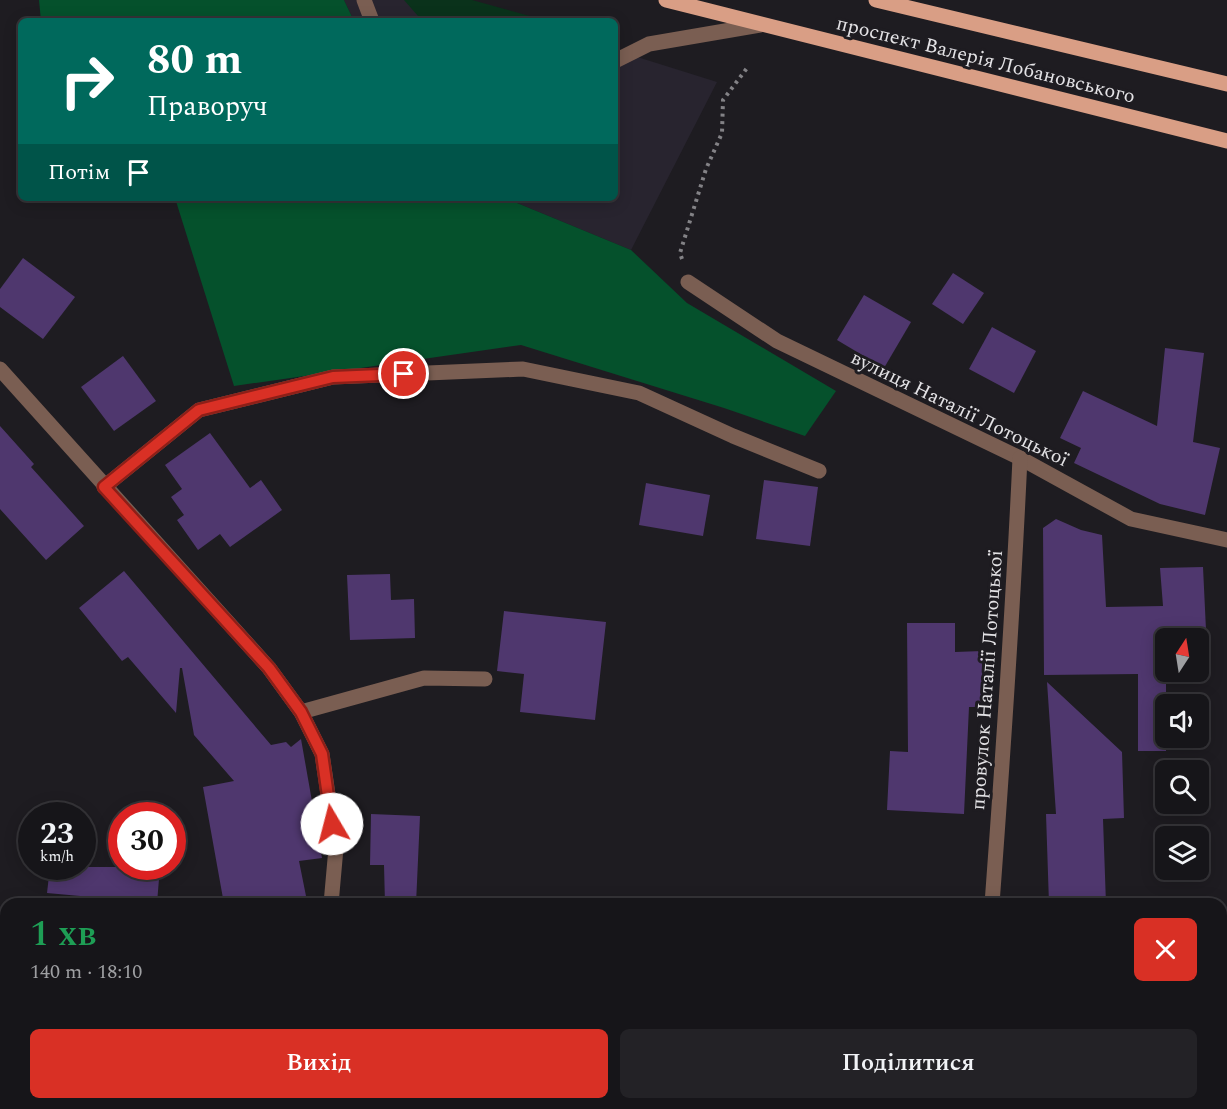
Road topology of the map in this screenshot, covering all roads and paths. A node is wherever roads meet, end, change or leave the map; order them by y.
1 (364, 0) edge
2 (666, 0) edge
3 (876, 0) edge
4 (371, 18) edge
5 (760, 25) junction
6 (618, 60) edge
7 (747, 68) dead end
8 (1227, 84) edge
9 (1227, 141) edge
10 (687, 282) joint
11 (0, 369) edge
12 (1020, 458) junction
13 (819, 471) dead end
14 (104, 487) junction
15 (1227, 540) edge
16 (485, 679) dead end
17 (301, 712) junction
18 (332, 898) edge
19 (992, 898) edge

1 - 4 street
2 - 5 main road, проспект Валерія Лобановського
3 - 8 main road, проспект Валерія Лобановського
5 - 6 street
5 - 9 main road, проспект Валерія Лобановського
7 - 10 path
10 - 12 street, вулиця Наталії Лотоцької
11 - 14 street
12 - 15 street, вулиця Наталії Лотоцької
12 - 19 street, провулок Наталії Лотоцької
13 - 14 street
14 - 17 street
16 - 17 street
17 - 18 street

